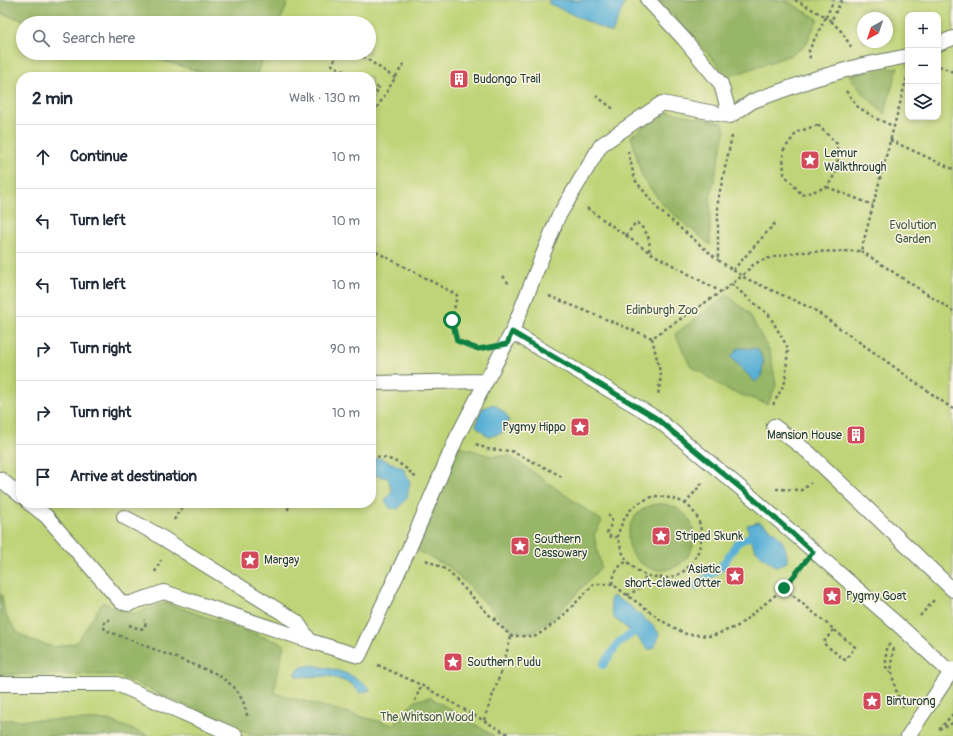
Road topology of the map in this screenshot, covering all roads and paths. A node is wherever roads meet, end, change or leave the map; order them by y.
1 (648, 0) edge
2 (796, 0) edge
3 (834, 0) edge
4 (842, 0) edge
5 (826, 17) junction
6 (831, 21) junction
7 (953, 38) edge
8 (941, 43) edge
9 (809, 50) dead end
10 (905, 57) edge
11 (334, 60) edge
12 (368, 60) edge
13 (404, 63) dead end
14 (863, 65) junction
15 (941, 67) edge
16 (346, 72) edge
17 (834, 72) junction
18 (953, 72) edge
19 (394, 78) junction
20 (905, 83) edge
21 (376, 109) edge
22 (730, 116) junction
23 (893, 126) junction
24 (623, 131) junction
25 (890, 140) junction
26 (953, 169) edge
27 (828, 187) junction
28 (570, 196) junction
29 (873, 205) junction
30 (777, 221) dead end
31 (626, 236) junction
32 (861, 251) junction
33 (376, 252) edge
34 (649, 252) junction
35 (718, 260) junction
36 (733, 270) junction
37 (742, 276) junction
38 (731, 284) junction
39 (530, 288) junction
40 (721, 292) junction
41 (953, 311) edge
42 (510, 338) junction
43 (652, 338) junction
44 (486, 381) junction
45 (376, 383) edge
46 (953, 409) edge
47 (656, 418) junction
48 (774, 426) joint
49 (498, 450) dead end
50 (376, 456) edge
51 (715, 467) junction
52 (827, 470) junction
53 (0, 478) edge
54 (563, 478) dead end
55 (16, 492) edge
56 (432, 496) junction
57 (755, 500) junction
58 (685, 504) junction
59 (36, 508) edge
60 (608, 515) dead end
61 (124, 517) dead end
62 (617, 537) junction
63 (408, 551) junction
64 (813, 552) junction
65 (628, 561) junction
66 (646, 575) junction
67 (612, 584) junction
68 (784, 588) junction
69 (953, 590) edge
70 (627, 595) junction
71 (936, 598) dead end
72 (128, 604) junction
73 (498, 616) dead end
74 (112, 619) dead end
75 (494, 620) junction
76 (126, 624) dead end
77 (834, 629) junction
78 (904, 630) junction
79 (511, 636) junction
80 (310, 641) junction
81 (359, 656) junction
82 (952, 670) edge
83 (892, 676) dead end
84 (0, 684) edge
85 (421, 685) junction
86 (415, 701) dead end
87 (484, 720) junction
88 (953, 723) edge
89 (248, 725) dead end
90 (939, 729) dead end
91 (236, 736) edge
92 (511, 736) edge
93 (908, 736) edge

1 - 22 lane
2 - 5 path
3 - 5 path
4 - 6 path
5 - 6 path
5 - 9 path
6 - 14 path
7 - 8 lane
10 - 14 lane
11 - 16 path
12 - 19 path
13 - 19 path
14 - 17 lane
15 - 18 path
17 - 22 lane
17 - 23 path
19 - 21 path
20 - 23 path
22 - 24 lane
22 - 35 path
23 - 25 path
24 - 28 lane
24 - 35 path
25 - 26 path
25 - 29 path
27 - 27 path
27 - 29 path
28 - 31 path
28 - 39 lane
29 - 32 path
30 - 36 path
31 - 34 path
31 - 34 path
32 - 37 path
32 - 41 path
33 - 42 path
34 - 40 path
35 - 36 path
36 - 37 path
37 - 38 path
37 - 46 path
38 - 40 path
38 - 48 path
39 - 42 lane
39 - 43 path
40 - 43 path
42 - 44 lane
42 - 47 lane
43 - 47 path
44 - 45 lane
44 - 56 lane
47 - 51 lane
48 - 52 lane
49 - 54 path
50 - 56 path
51 - 57 lane
51 - 58 path
52 - 57 path
52 - 69 lane
53 - 55 lane
56 - 63 lane
57 - 64 lane
58 - 62 path
58 - 66 path
59 - 72 lane
60 - 62 path
61 - 80 lane
62 - 65 path
63 - 75 path
63 - 81 lane
64 - 68 path
64 - 78 lane
65 - 66 path
65 - 67 path
66 - 70 path
67 - 70 path
67 - 79 path
68 - 70 path
68 - 77 path
71 - 78 path
72 - 76 path
72 - 80 lane
73 - 75 path
74 - 89 path
75 - 79 path
77 - 77 path
78 - 82 lane
78 - 83 path
79 - 87 path
80 - 81 lane
81 - 85 path
82 - 93 lane
84 - 91 lane
85 - 86 path
85 - 87 path
87 - 92 path
88 - 90 path

